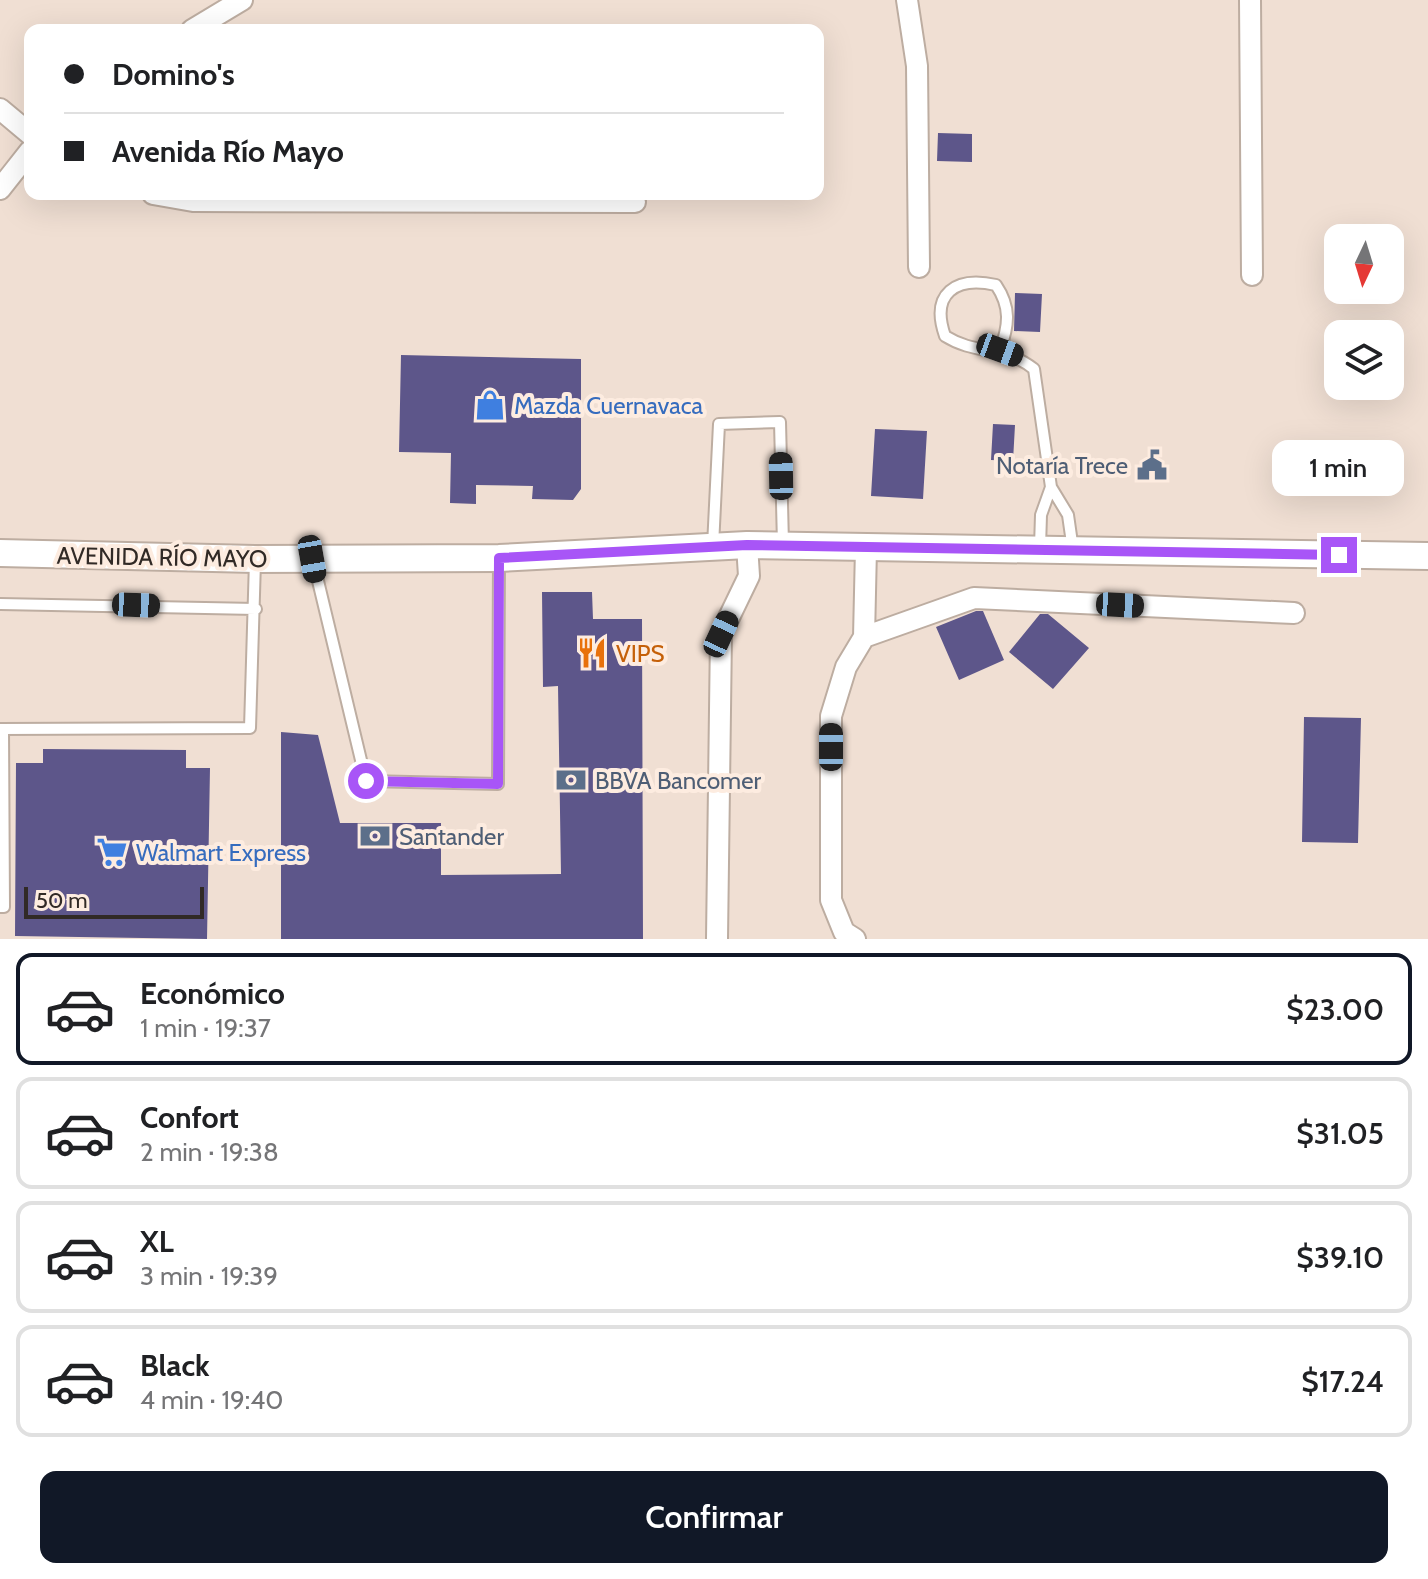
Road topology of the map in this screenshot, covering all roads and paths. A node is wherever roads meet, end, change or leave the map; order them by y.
1 (242, 0) edge
2 (907, 0) edge
3 (1250, 0) edge
4 (202, 24) edge
5 (0, 109) edge
6 (24, 129) edge
7 (24, 159) edge
8 (0, 189) edge
9 (187, 200) edge
10 (635, 202) dead end
11 (919, 267) dead end
12 (1252, 275) dead end
13 (1000, 350) junction
14 (1051, 487) junction
15 (747, 545) junction
16 (783, 546) junction
17 (713, 547) junction
18 (866, 548) junction
19 (1040, 551) junction
20 (1073, 552) junction
21 (0, 553) edge
22 (1428, 556) edge
23 (499, 558) junction
24 (255, 559) junction
25 (312, 559) junction
26 (0, 604) edge
27 (256, 609) junction
28 (1294, 613) dead end
29 (864, 637) junction
30 (2, 729) edge
31 (0, 907) edge
32 (717, 939) edge
33 (855, 939) edge

1 - 4 street
2 - 11 street
3 - 12 street
5 - 6 street
7 - 8 street
9 - 10 street
13 - 13 lane
13 - 14 lane
14 - 19 lane
14 - 20 lane
15 - 16 street, AVENIDA RÍO MAYO
15 - 17 street, AVENIDA RÍO MAYO
15 - 32 street
16 - 17 lane
16 - 18 street, AVENIDA RÍO MAYO
17 - 23 street, AVENIDA RÍO MAYO
18 - 19 street, AVENIDA RÍO MAYO
18 - 29 street
19 - 20 street, AVENIDA RÍO MAYO
20 - 22 street, AVENIDA RÍO MAYO
21 - 24 street, AVENIDA RÍO MAYO
23 - 25 street, AVENIDA RÍO MAYO
23 - 25 lane
24 - 25 street, AVENIDA RÍO MAYO
24 - 27 lane
26 - 27 lane
27 - 30 lane
28 - 29 street
29 - 33 street
30 - 31 lane

